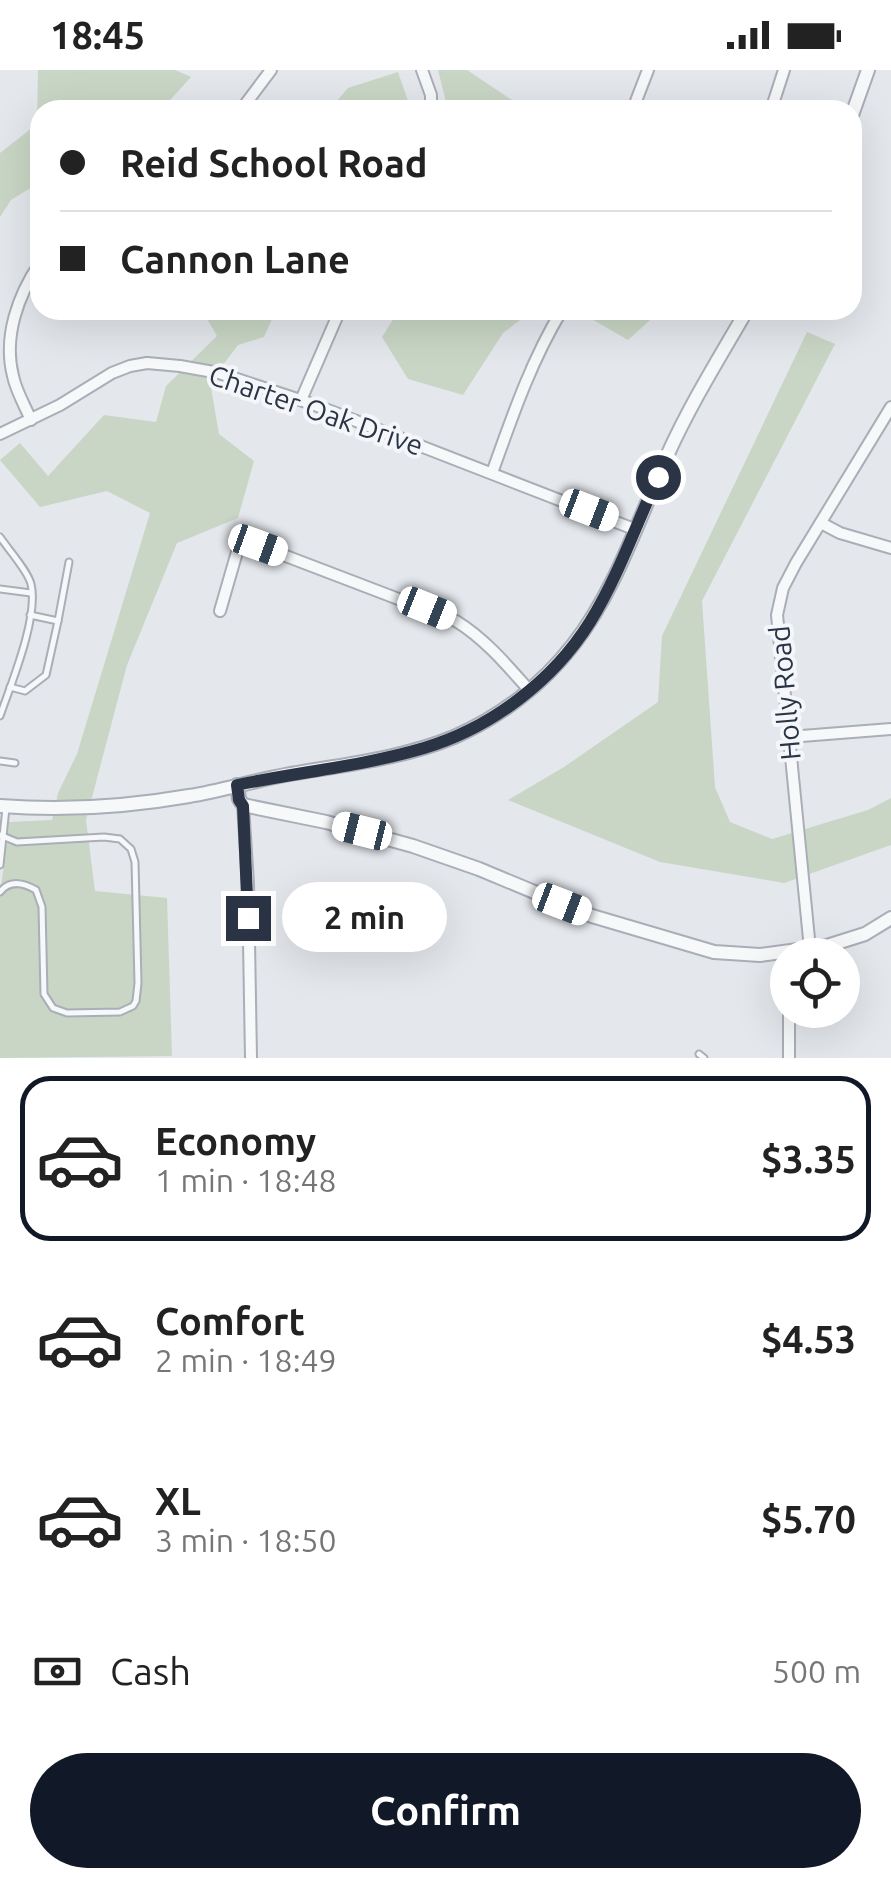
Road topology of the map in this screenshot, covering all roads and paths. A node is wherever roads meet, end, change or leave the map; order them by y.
1 (271, 70) edge
2 (422, 70) edge
3 (648, 70) edge
4 (784, 70) edge
5 (868, 70) edge
6 (248, 100) edge
7 (431, 100) edge
8 (637, 100) edge
9 (774, 100) edge
10 (858, 100) edge
11 (30, 278) edge
12 (336, 320) edge
13 (557, 320) edge
14 (741, 320) edge
15 (301, 400) junction
16 (891, 407) edge
17 (31, 420) junction
18 (0, 434) edge
19 (492, 473) junction
20 (821, 523) junction
21 (634, 529) junction
22 (0, 537) edge
23 (891, 548) edge
24 (69, 562) dead end
25 (0, 589) edge
26 (31, 593) junction
27 (220, 610) dead end
28 (30, 615) junction
29 (58, 621) junction
30 (10, 687) junction
31 (529, 690) junction
32 (0, 716) edge
33 (891, 729) edge
34 (789, 738) junction
35 (0, 761) edge
36 (15, 763) dead end
37 (237, 785) junction
38 (3, 806) edge
39 (243, 806) junction
40 (1, 836) edge
41 (0, 865) edge
42 (0, 892) edge
43 (891, 918) edge
44 (809, 938) edge
45 (855, 938) edge
46 (770, 956) edge
47 (789, 1028) edge
48 (251, 1058) edge
49 (790, 1058) edge

1 - 6 street
2 - 7 street
3 - 8 street
4 - 9 street
5 - 10 street
11 - 17 street
12 - 15 street
13 - 19 street
14 - 21 street
15 - 17 street, Charter Oak Drive
15 - 19 street, Charter Oak Drive
16 - 20 street, Holly Road
17 - 18 street, Charter Oak Drive
19 - 21 street, Charter Oak Drive
20 - 23 street
20 - 34 street, Holly Road
21 - 31 street
22 - 26 lane
24 - 29 lane
25 - 26 lane
26 - 28 lane
27 - 31 street
28 - 29 lane
28 - 30 lane
29 - 30 lane
30 - 32 lane
31 - 37 street
33 - 34 street
34 - 44 street, Holly Road
35 - 36 lane
37 - 38 street
37 - 39 street
38 - 40 lane
39 - 46 street
39 - 48 street
40 - 41 lane
40 - 42 lane
43 - 45 street
47 - 49 street

